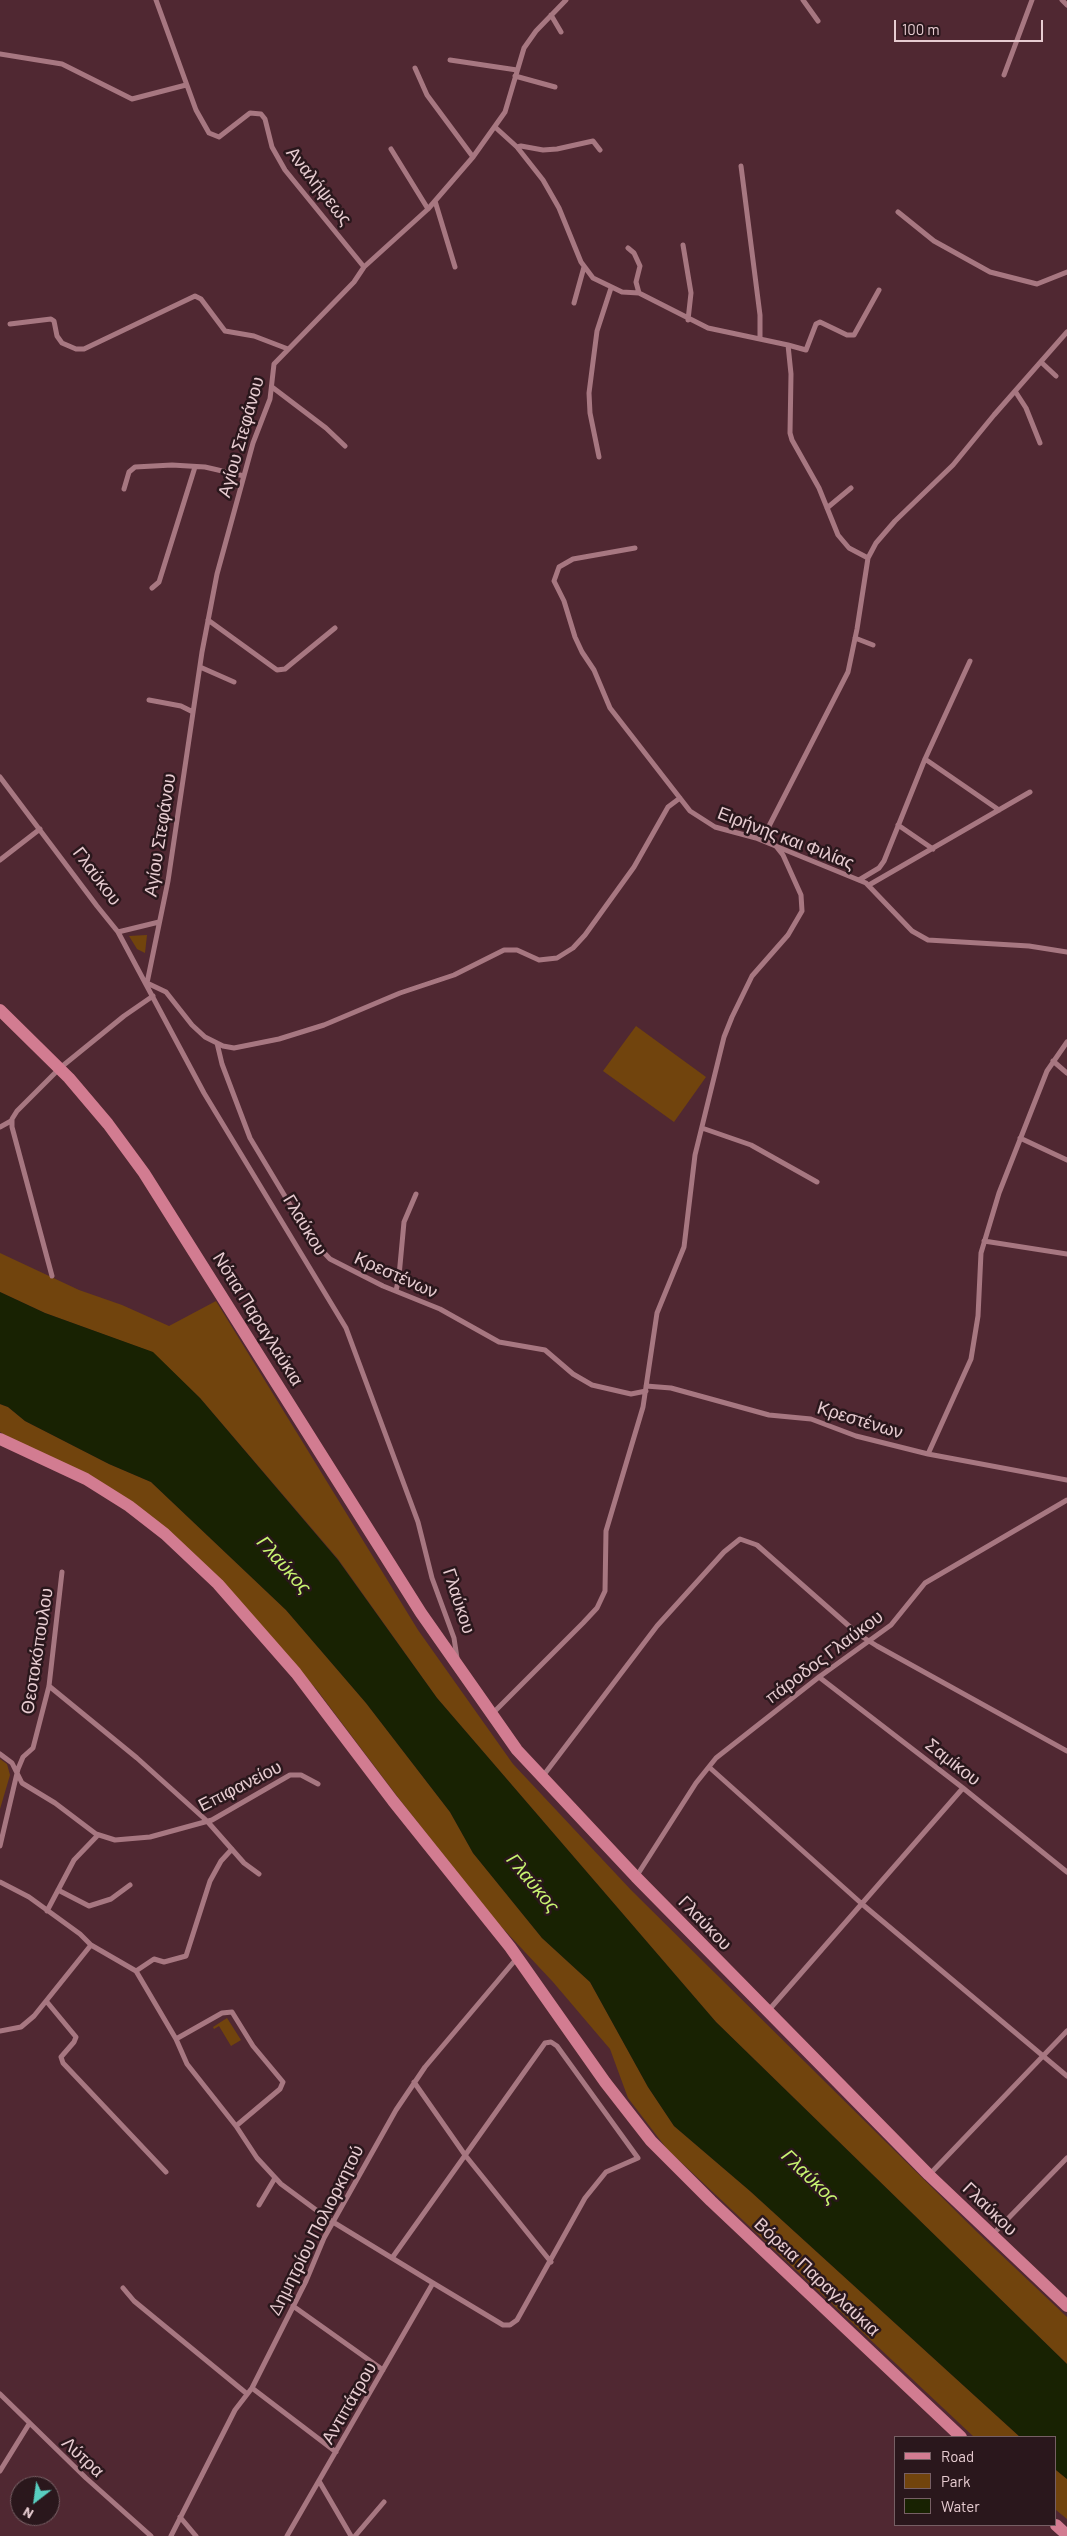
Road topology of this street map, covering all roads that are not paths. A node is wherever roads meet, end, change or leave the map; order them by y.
1 (156, 0) edge
2 (566, 0) edge
3 (803, 0) edge
4 (1032, 0) edge
5 (1062, 0) edge
6 (1067, 6) edge
7 (551, 15) junction
8 (818, 22) dead end
9 (561, 32) dead end
10 (0, 54) edge
11 (450, 60) dead end
12 (415, 68) dead end
13 (516, 73) junction
14 (1004, 75) dead end
15 (186, 85) junction
16 (555, 87) dead end
17 (495, 128) junction
18 (517, 147) junction
19 (391, 149) dead end
20 (600, 150) dead end
21 (473, 158) junction
22 (741, 166) dead end
23 (434, 201) junction
24 (428, 209) junction
25 (898, 212) dead end
26 (683, 245) dead end
27 (628, 248) dead end
28 (455, 267) dead end
29 (584, 267) junction
30 (364, 268) junction
31 (1067, 272) edge
32 (611, 288) junction
33 (879, 290) dead end
34 (639, 293) junction
35 (574, 303) dead end
36 (688, 320) junction
37 (10, 324) dead end
38 (1067, 332) edge
39 (760, 338) junction
40 (788, 345) junction
41 (288, 349) junction
42 (1041, 362) junction
43 (1056, 376) dead end
44 (272, 388) junction
45 (1015, 391) junction
46 (1040, 442) dead end
47 (345, 446) dead end
48 (600, 457) dead end
49 (195, 467) junction
50 (244, 476) junction
51 (851, 488) dead end
52 (124, 489) dead end
53 (827, 508) junction
54 (635, 548) dead end
55 (868, 558) junction
56 (152, 588) dead end
57 (208, 620) junction
58 (335, 628) dead end
59 (856, 638) junction
60 (873, 645) dead end
61 (970, 661) dead end
62 (200, 667) junction
63 (234, 682) dead end
64 (150, 700) dead end
65 (193, 712) junction
66 (925, 758) junction
67 (0, 777) edge
68 (1030, 792) dead end
69 (680, 798) junction
70 (999, 810) junction
71 (898, 825) junction
72 (40, 829) junction
73 (776, 846) junction
74 (933, 849) junction
75 (0, 860) edge
76 (859, 880) junction
77 (869, 885) junction
78 (159, 922) junction
79 (118, 932) junction
80 (1067, 952) edge
81 (147, 983) junction
82 (154, 996) junction
83 (0, 1010) edge
84 (1067, 1042) edge
85 (217, 1043) junction
86 (1052, 1061) junction
87 (60, 1068) junction
88 (1067, 1073) edge
89 (11, 1121) junction
90 (0, 1127) edge
91 (702, 1128) junction
92 (1020, 1138) junction
93 (1067, 1160) edge
94 (816, 1182) dead end
95 (416, 1194) dead end
96 (984, 1241) junction
97 (1067, 1254) edge
98 (52, 1276) dead end
99 (396, 1291) junction
100 (646, 1388) junction
101 (0, 1439) edge
102 (928, 1454) junction
103 (1067, 1480) edge
104 (1067, 1500) edge
105 (62, 1572) dead end
106 (868, 1640) junction
107 (458, 1669) junction
108 (820, 1677) junction
109 (48, 1686) junction
110 (490, 1716) junction
111 (1067, 1751) edge
112 (0, 1754) edge
113 (709, 1767) junction
114 (17, 1774) junction
115 (541, 1778) junction
116 (318, 1784) dead end
117 (963, 1788) junction
118 (207, 1821) junction
119 (1, 1834) edge
120 (98, 1835) junction
121 (0, 1846) edge
122 (232, 1849) junction
123 (1067, 1872) edge
124 (259, 1874) dead end
125 (636, 1877) junction
126 (0, 1882) edge
127 (130, 1885) dead end
128 (58, 1890) junction
129 (862, 1904) junction
130 (47, 1911) junction
131 (91, 1945) junction
132 (518, 1957) junction
133 (136, 1972) junction
134 (47, 2002) junction
135 (768, 2011) junction
136 (0, 2031) edge
137 (1067, 2031) edge
138 (176, 2039) junction
139 (1044, 2056) junction
140 (1067, 2076) edge
141 (414, 2082) junction
142 (236, 2126) junction
143 (465, 2155) junction
144 (1067, 2158) edge
145 (166, 2172) dead end
146 (929, 2175) junction
147 (275, 2178) junction
148 (259, 2205) dead end
149 (333, 2222) junction
150 (992, 2235) junction
151 (392, 2258) junction
152 (551, 2262) junction
153 (433, 2283) junction
154 (123, 2288) dead end
155 (293, 2306) junction
156 (1067, 2306) edge
157 (383, 2370) junction
158 (252, 2388) junction
159 (246, 2393) junction
160 (0, 2394) edge
161 (29, 2424) junction
162 (960, 2436) edge
163 (336, 2452) junction
164 (0, 2471) edge
165 (319, 2481) junction
166 (384, 2502) dead end
167 (180, 2517) junction
168 (1057, 2526) edge
169 (1067, 2535) edge
170 (152, 2536) edge
171 (171, 2536) edge
172 (196, 2536) edge
173 (287, 2536) edge
174 (353, 2536) edge

1 - 15 street, Αναλήψεως
2 - 7 street, Αγίου Στεφάνου
3 - 8 street
4 - 14 street
5 - 6 street
7 - 9 street
7 - 13 street, Αγίου Στεφάνου
10 - 15 street
11 - 13 street
12 - 21 street
13 - 16 street
13 - 17 street, Αγίου Στεφάνου
15 - 30 street, Αναλήψεως
17 - 18 street
17 - 21 street, Αγίου Στεφάνου
18 - 20 street
18 - 29 street
19 - 24 street
21 - 23 street, Αγίου Στεφάνου
22 - 39 street
23 - 24 street, Αγίου Στεφάνου
23 - 28 street
24 - 30 street, Αγίου Στεφάνου
25 - 31 street
26 - 36 street
27 - 34 street
29 - 32 street
29 - 35 street
30 - 41 street, Αγίου Στεφάνου
32 - 34 street
32 - 48 street
33 - 40 street
34 - 36 street
36 - 39 street
37 - 41 street
38 - 42 street
39 - 40 street
40 - 53 street
41 - 44 street, Αγίου Στεφάνου
42 - 43 street
42 - 45 street
44 - 47 street
44 - 50 street, Αγίου Στεφάνου
45 - 46 street
45 - 55 street
49 - 50 street
49 - 52 street
49 - 56 street
50 - 57 street, Αγίου Στεφάνου
51 - 53 street
53 - 55 street
54 - 69 street, Ειρήνης και Φιλίας
55 - 59 street
57 - 58 street
57 - 62 street, Αγίου Στεφάνου
59 - 60 street
59 - 73 street
61 - 66 street
62 - 63 street
62 - 65 street, Αγίου Στεφάνου
64 - 65 street
65 - 78 street, Αγίου Στεφάνου
66 - 70 street
66 - 71 street
67 - 72 street, Γλαύκου
68 - 70 street
69 - 73 street, Ειρήνης και Φιλίας
69 - 85 street
70 - 74 street
71 - 74 street
71 - 76 street
72 - 75 street
72 - 79 street, Γλαύκου
73 - 76 street, Ειρήνης και Φιλίας
73 - 91 street
74 - 77 street
76 - 77 street, Ειρήνης και Φιλίας
77 - 80 street, Ειρήνης και Φιλίας
78 - 79 street
78 - 81 street, Αγίου Στεφάνου
79 - 81 street, Γλαύκου
81 - 82 street, Γλαύκου
81 - 85 street
82 - 87 street
82 - 107 street, Γλαύκου
83 - 87 main road, Νότια Παραγλαύκια
84 - 86 street
85 - 99 street, Κρεστένων
86 - 88 street
86 - 92 street
87 - 89 street
87 - 107 main road, Νότια Παραγλαύκια
89 - 90 street
89 - 98 street
91 - 94 street
91 - 100 street
92 - 93 street
92 - 96 street
95 - 99 street
96 - 97 street
96 - 102 street
99 - 100 street, Κρεστένων
100 - 102 street, Κρεστένων
100 - 110 street
101 - 132 main road, Βόρεια Παραγλαύκια
102 - 103 street, Κρεστένων
104 - 106 street, πάροδος Γλαύκου
105 - 109 street, Θεοτοκόπουλου
106 - 108 street, πάροδος Γλαύκου
106 - 111 street
106 - 115 street
107 - 110 main road, Γλαύκου
108 - 113 street, πάροδος Γλαύκου
108 - 117 street, Σαμίκου
109 - 114 street, Θεοτοκόπουλου
109 - 118 street
110 - 115 main road, Γλαύκου
112 - 114 street, Επιφανείου
113 - 125 street, πάροδος Γλαύκου
113 - 129 street
114 - 119 street, Θεοτοκόπουλου
114 - 120 street, Επιφανείου
115 - 125 main road, Γλαύκου
116 - 118 street, Επιφανείου
117 - 123 street, Σαμίκου
117 - 129 street
118 - 120 street, Επιφανείου
118 - 122 street
119 - 121 street, Θεοτοκόπουλου
120 - 128 street
122 - 124 street
122 - 133 street
125 - 135 main road, Γλαύκου
126 - 130 street
127 - 128 street
128 - 130 street
129 - 135 street
129 - 139 street
130 - 131 street
131 - 133 street
131 - 134 street
132 - 141 street, Δημητρίου Πολιορκητού
132 - 162 main road, Βόρεια Παραγλαύκια
133 - 138 street
134 - 136 street
134 - 145 street
135 - 146 main road, Γλαύκου
137 - 139 street
138 - 142 street
138 - 142 street
139 - 140 street
139 - 146 street
141 - 143 street
141 - 149 street, Δημητρίου Πολιορκητού
142 - 147 street
143 - 151 street
143 - 152 street
143 - 152 street
144 - 150 street
146 - 150 main road, Γλαύκου
147 - 148 street
147 - 149 street
149 - 151 street
149 - 155 street, Δημητρίου Πολιορκητού
150 - 156 main road, Γλαύκου
151 - 153 street
152 - 153 street
153 - 157 street, Αντιπάτρου
154 - 159 street
155 - 157 street
155 - 158 street, Δημητρίου Πολιορκητού
157 - 163 street, Αντιπάτρου
158 - 159 street, Δημητρίου Πολιορκητού
158 - 163 street
159 - 167 street, Δημητρίου Πολιορκητού
160 - 161 street, Λύτρα
161 - 164 street
161 - 170 street, Λύτρα
163 - 165 street, Αντιπάτρου
165 - 173 street, Αντιπάτρου
165 - 174 street
166 - 174 street
167 - 171 street, Δημητρίου Πολιορκητού
167 - 172 street
168 - 169 main road

